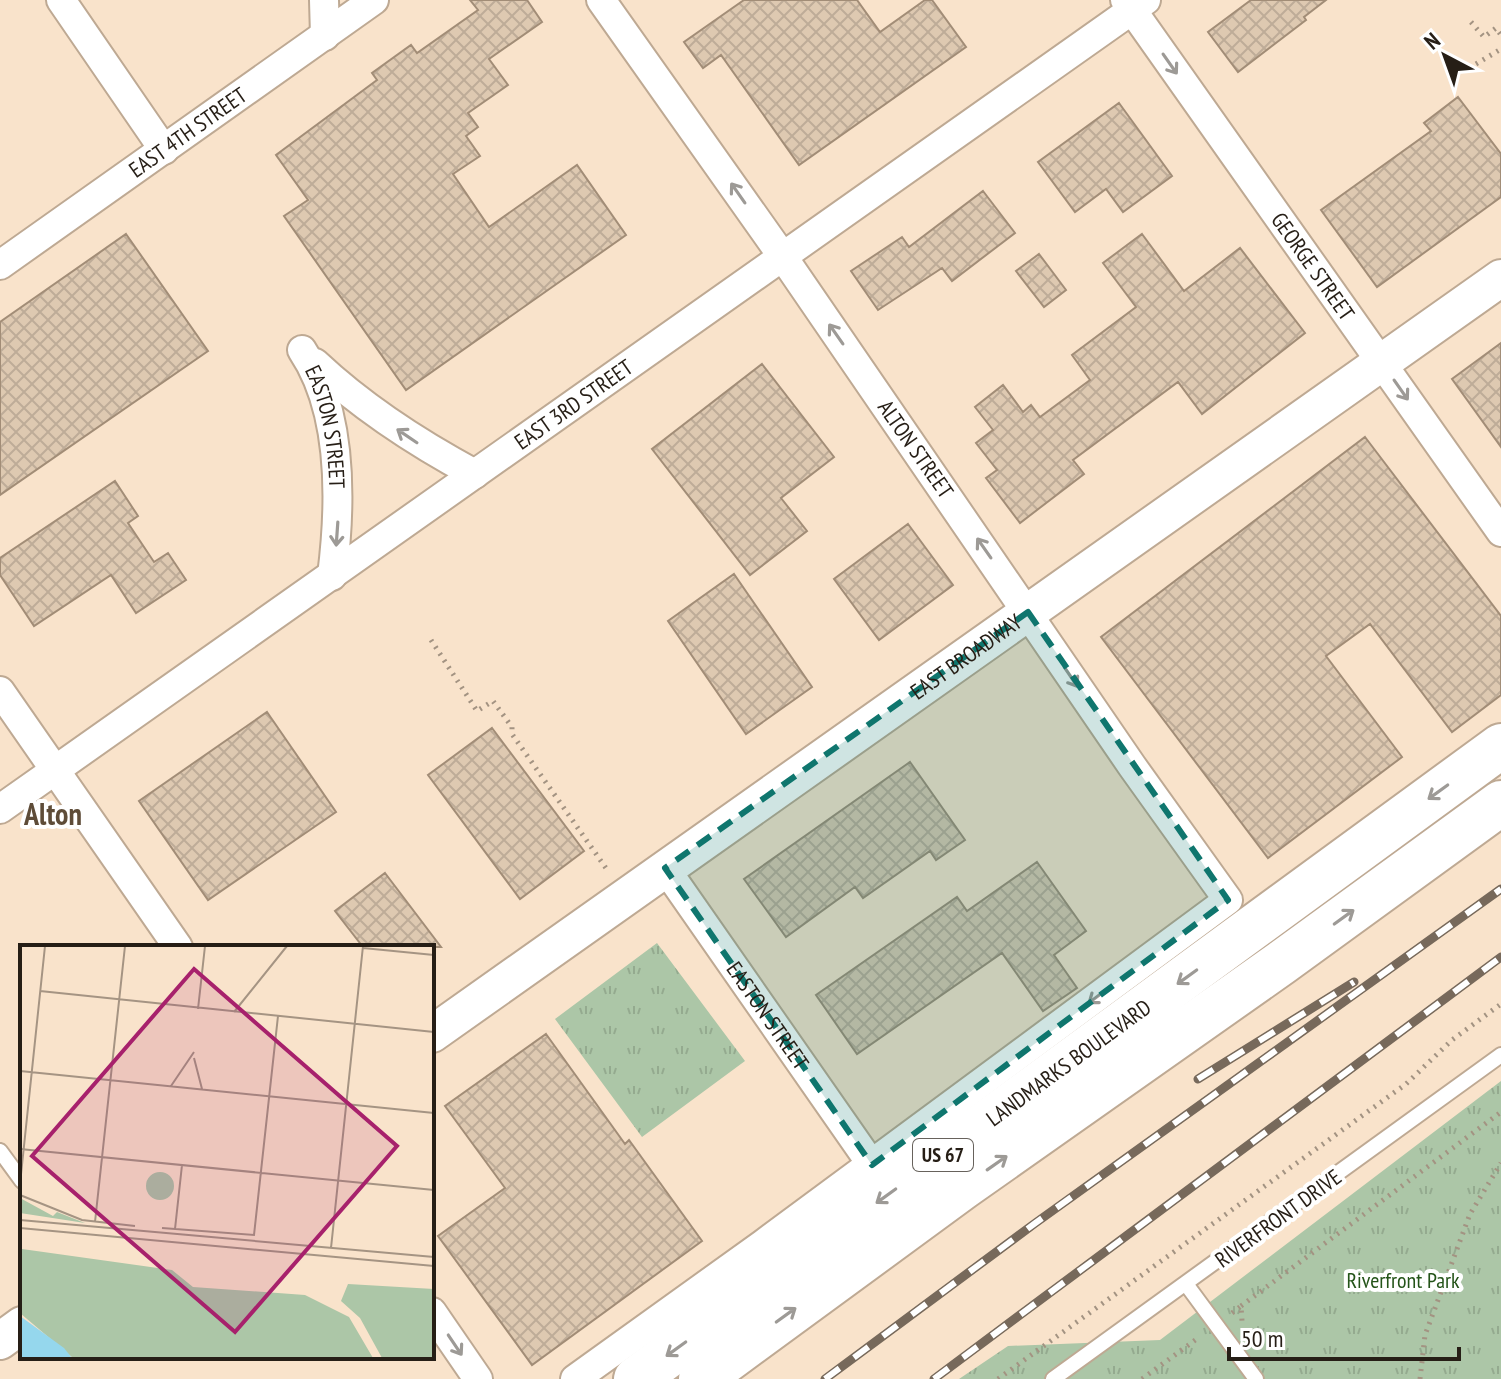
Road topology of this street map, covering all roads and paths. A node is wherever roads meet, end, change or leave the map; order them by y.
1 (61, 0) edge
2 (324, 0) edge
3 (374, 0) edge
4 (601, 0) edge
5 (1135, 3) edge
6 (1471, 22) dead end
7 (1501, 35) edge
8 (325, 36) junction
9 (1501, 49) edge
10 (1476, 64) dead end
11 (164, 150) junction
12 (783, 257) junction
13 (0, 265) edge
14 (1501, 278) edge
15 (1381, 363) junction
16 (475, 474) junction
17 (1501, 532) edge
18 (332, 576) junction
19 (1028, 612) junction
20 (431, 640) dead end
21 (0, 691) edge
22 (1501, 746) edge
23 (56, 770) junction
24 (1501, 803) edge
25 (0, 809) edge
26 (665, 868) junction
27 (625, 896) junction
28 (177, 945) edge
29 (1501, 1004) edge
30 (434, 1033) edge
31 (1501, 1055) edge
32 (1501, 1112) edge
33 (0, 1151) edge
34 (1501, 1163) edge
35 (872, 1165) junction
36 (20, 1178) edge
37 (1186, 1284) junction
38 (1241, 1306) dead end
39 (434, 1315) edge
40 (1215, 1325) junction
41 (20, 1326) edge
42 (0, 1341) edge
43 (478, 1379) edge
44 (575, 1379) edge
45 (636, 1379) edge
46 (701, 1379) edge
47 (998, 1379) edge
48 (1053, 1379) edge
49 (1142, 1379) edge
50 (1256, 1379) edge
51 (1420, 1379) edge

1 - 11 street
2 - 8 street
3 - 8 street, EAST 4TH STREET
12 -> 4 street, ALTON STREET
5 - 12 street, EAST 3RD STREET
5 -> 15 street, GEORGE STREET
6 - 7 path
8 - 11 street, EAST 4TH STREET
9 - 10 path
11 - 13 street, EAST 4TH STREET
12 - 16 street, EAST 3RD STREET
19 -> 12 street, ALTON STREET
14 - 15 street, EAST BROADWAY
15 -> 17 street, GEORGE STREET
15 - 19 street, EAST BROADWAY
16 - 18 street, EAST 3RD STREET
16 -> 18 street, EASTON STREET
18 - 23 street, EAST 3RD STREET
19 - 26 street, EAST BROADWAY
19 -> 35 street, ALTON STREET
20 - 27 path
21 - 23 street
22 -> 45 highway, LANDMARKS BOULEVARD / US 67
23 - 25 street, EAST 3RD STREET
23 - 28 street
46 -> 24 highway, LANDMARKS BOULEVARD / US 67
26 - 27 street, EAST BROADWAY
26 - 35 street, EASTON STREET
27 - 30 street, EAST BROADWAY
29 - 47 path
31 - 37 lane, RIVERFRONT DRIVE
32 - 38 path
33 - 36 lane
34 - 51 path
35 - 44 street
37 - 40 lane
37 - 48 lane, RIVERFRONT DRIVE
39 -> 43 street
40 - 49 path
40 - 50 lane
41 - 42 street

